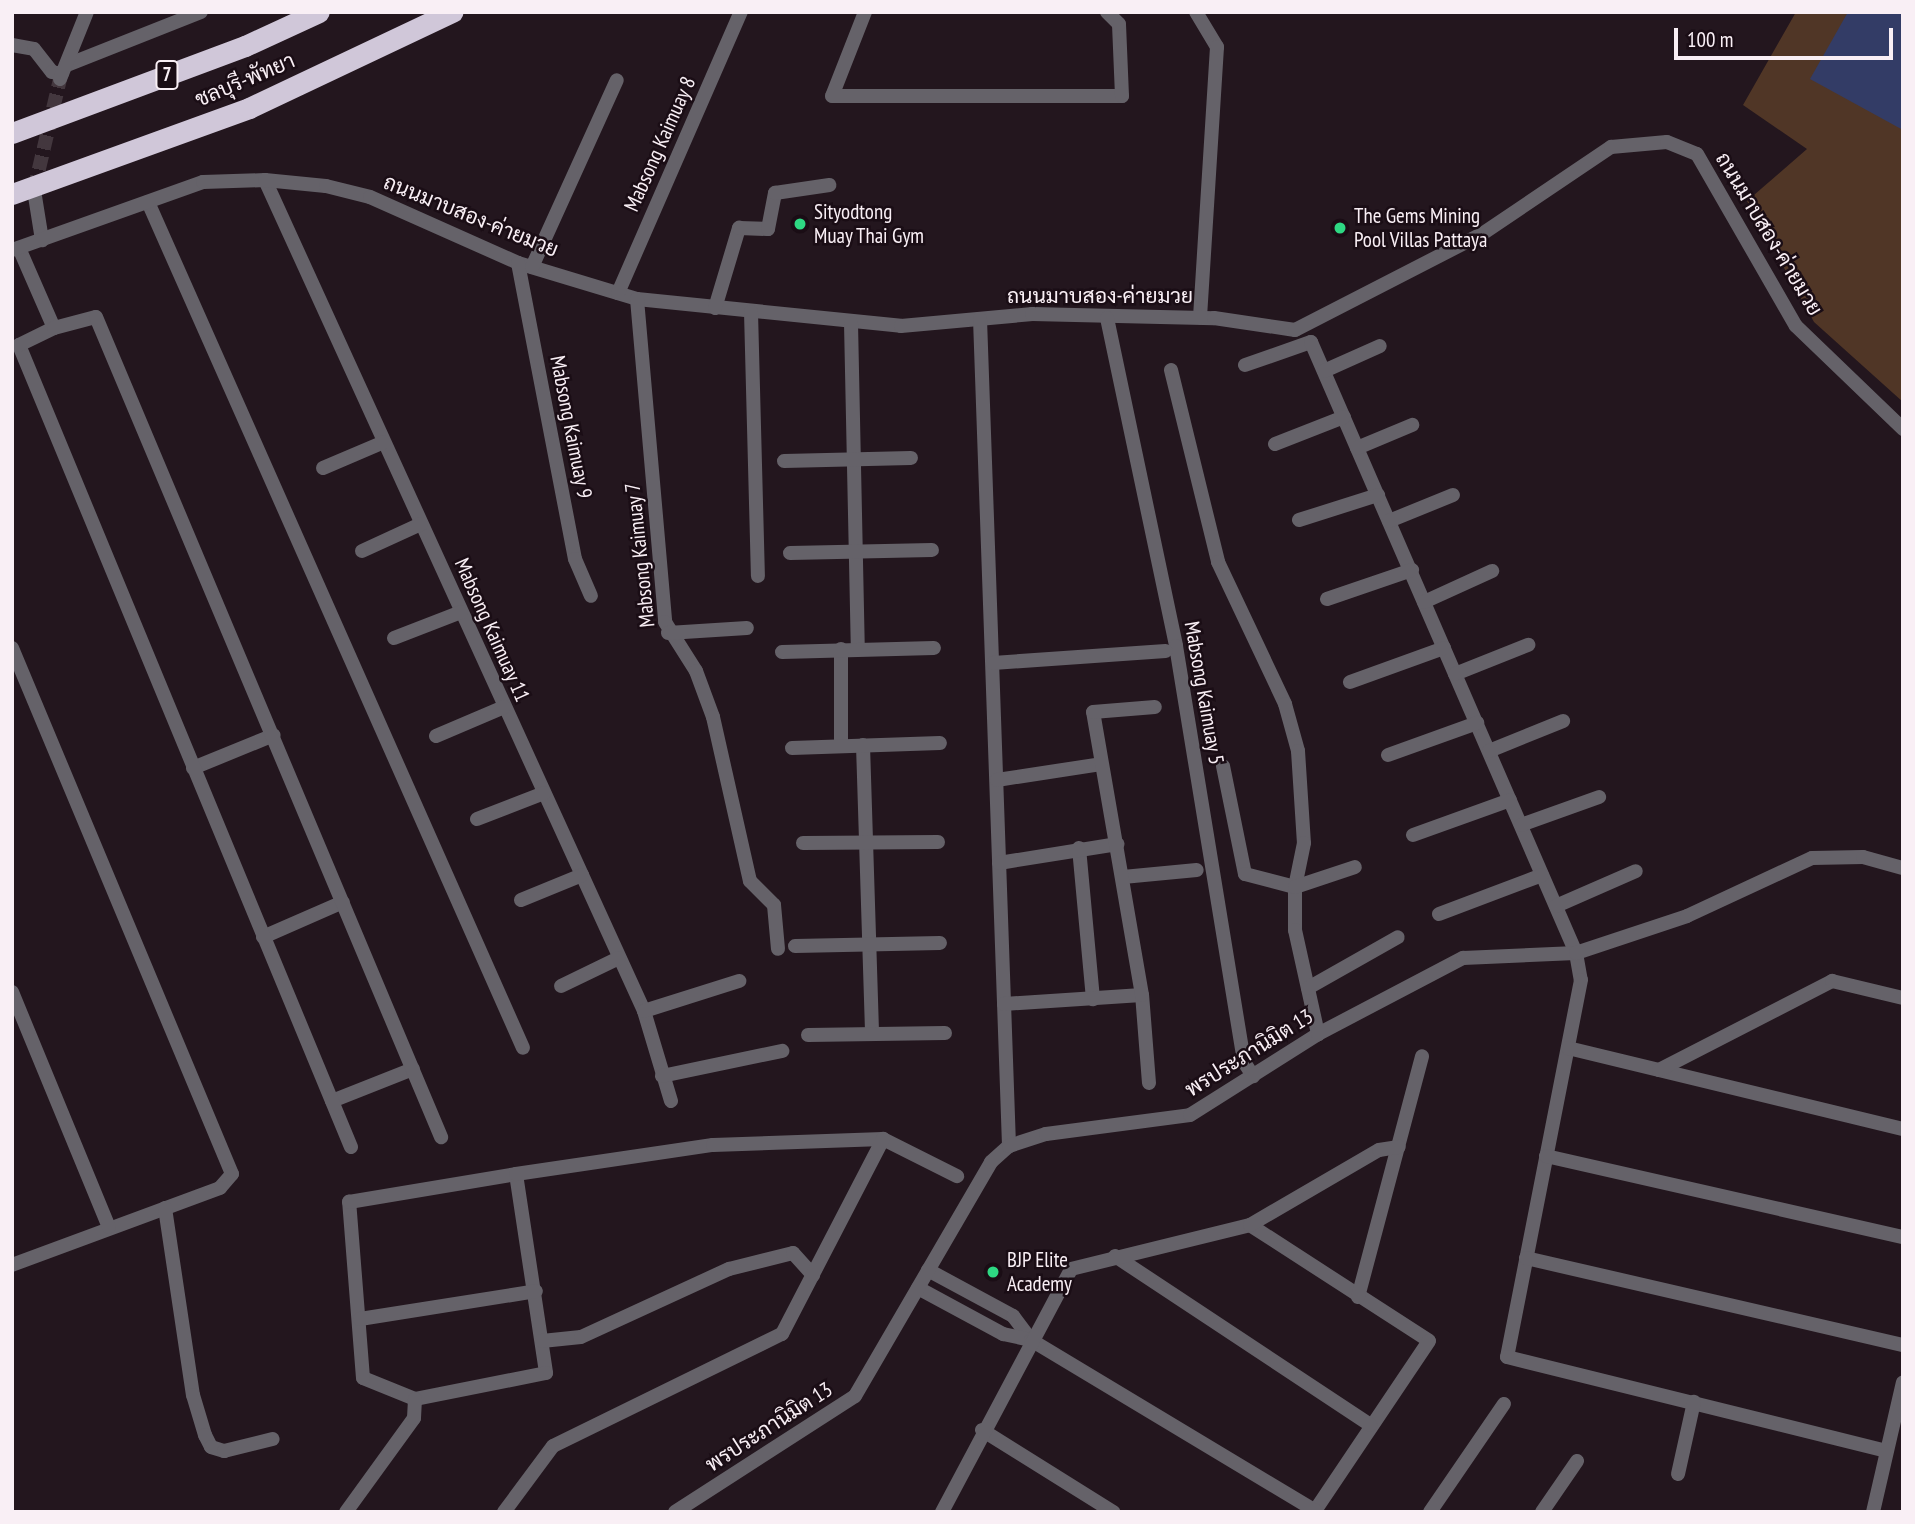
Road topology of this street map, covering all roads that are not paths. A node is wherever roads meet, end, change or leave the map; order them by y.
1 (87, 12) edge
2 (201, 12) edge
3 (319, 12) edge
4 (452, 12) edge
5 (741, 12) edge
6 (865, 12) edge
7 (1107, 12) edge
8 (1196, 12) edge
9 (12, 44) edge
10 (63, 73) junction
11 (617, 80) dead end
12 (12, 133) edge
13 (265, 180) junction
14 (829, 185) dead end
15 (34, 190) tunnel mouth
16 (12, 194) edge
17 (148, 202) junction
18 (42, 240) junction
19 (16, 249) edge
20 (525, 265) junction
21 (618, 293) junction
22 (637, 299) junction
23 (715, 307) junction
24 (751, 312) junction
25 (1200, 317) junction
26 (1107, 318) junction
27 (980, 319) junction
28 (851, 323) junction
29 (54, 328) junction
30 (1380, 346) dead end
31 (1245, 365) dead end
32 (1171, 370) dead end
33 (1324, 371) junction
34 (1344, 417) junction
35 (1412, 425) dead end
36 (1903, 429) edge
37 (384, 442) junction
38 (1275, 444) dead end
39 (1357, 448) junction
40 (911, 458) dead end
41 (854, 460) junction
42 (784, 461) dead end
43 (323, 468) dead end
44 (1378, 495) junction
45 (1453, 495) dead end
46 (1299, 520) dead end
47 (1389, 521) junction
48 (421, 524) junction
49 (932, 550) dead end
50 (362, 551) dead end
51 (856, 552) junction
52 (790, 553) dead end
53 (1412, 570) junction
54 (1492, 571) dead end
55 (758, 576) dead end
56 (591, 596) dead end
57 (1327, 599) dead end
58 (1424, 602) junction
59 (461, 612) junction
60 (747, 628) dead end
61 (668, 633) junction
62 (394, 638) dead end
63 (1528, 645) dead end
64 (12, 648) edge
65 (934, 648) dead end
66 (1444, 648) junction
67 (841, 649) junction
68 (858, 649) junction
69 (1166, 651) dead end
70 (782, 652) dead end
71 (993, 663) junction
72 (1455, 674) junction
73 (1350, 682) dead end
74 (504, 707) junction
75 (1155, 707) dead end
76 (1563, 721) dead end
77 (1477, 723) junction
78 (274, 735) junction
79 (436, 736) dead end
80 (940, 743) dead end
81 (841, 746) junction
82 (863, 746) junction
83 (792, 748) dead end
84 (1489, 751) junction
85 (1388, 755) dead end
86 (1101, 764) junction
87 (1223, 766) dead end
88 (193, 768) junction
89 (997, 780) junction
90 (544, 793) junction
91 (1600, 797) dead end
92 (1510, 800) junction
93 (477, 819) dead end
94 (1521, 825) junction
95 (1413, 835) dead end
96 (938, 842) dead end
97 (803, 843) dead end
98 (866, 843) junction
99 (1117, 844) junction
100 (1079, 848) junction
101 (999, 863) junction
102 (1355, 867) dead end
103 (1903, 868) edge
104 (1198, 870) dead end
105 (1636, 871) dead end
106 (582, 875) junction
107 (1542, 875) junction
108 (1123, 877) junction
109 (1295, 887) junction
110 (521, 900) dead end
111 (343, 901) junction
112 (1556, 906) junction
113 (1439, 914) dead end
114 (263, 937) junction
115 (1398, 937) dead end
116 (867, 942) junction
117 (940, 943) dead end
118 (795, 946) dead end
119 (778, 949) dead end
120 (1576, 953) junction
121 (618, 958) junction
122 (739, 981) dead end
123 (561, 986) dead end
124 (1308, 988) junction
125 (12, 992) edge
126 (1142, 996) junction
127 (1903, 998) edge
128 (1093, 999) junction
129 (1004, 1004) junction
130 (643, 1011) junction
131 (945, 1033) dead end
132 (872, 1034) junction
133 (1318, 1034) junction
134 (808, 1035) dead end
135 (523, 1048) dead end
136 (1568, 1048) junction
137 (782, 1051) dead end
138 (1422, 1056) dead end
139 (413, 1069) junction
140 (1659, 1070) junction
141 (662, 1076) junction
142 (1253, 1076) junction
143 (1149, 1083) dead end
144 (332, 1101) junction
145 (671, 1101) dead end
146 (1903, 1129) edge
147 (441, 1137) dead end
148 (884, 1139) junction
149 (1009, 1146) junction
150 (351, 1147) dead end
151 (1399, 1147) junction
152 (1546, 1156) junction
153 (516, 1174) junction
154 (957, 1176) dead end
155 (165, 1208) junction
156 (1250, 1225) junction
157 (109, 1227) junction
158 (1903, 1237) edge
159 (1115, 1256) junction
160 (1526, 1258) junction
161 (12, 1265) edge
162 (928, 1270) junction
163 (813, 1275) junction
164 (918, 1288) junction
165 (536, 1291) junction
166 (1358, 1297) junction
167 (360, 1319) junction
168 (1031, 1340) junction
169 (542, 1341) junction
170 (1903, 1345) edge
171 (1903, 1382) edge
172 (415, 1399) junction
173 (1694, 1402) junction
174 (1504, 1404) dead end
175 (1370, 1425) junction
176 (982, 1430) junction
177 (273, 1438) dead end
178 (1886, 1451) junction
179 (1577, 1461) dead end
180 (1678, 1474) dead end
181 (1315, 1511) edge
182 (346, 1512) edge
183 (504, 1512) edge
184 (675, 1512) edge
185 (942, 1512) edge
186 (1113, 1512) edge
187 (1430, 1512) edge
188 (1542, 1512) edge
189 (1873, 1512) edge

1 - 10 street
2 - 10 street
3 - 12 highway, 7
4 - 16 highway, ชลบุรี-พัทยา
5 - 21 street, Mabsong Kaimuay 8
6 - 7 street
8 - 25 street
9 - 10 street
11 - 20 street
13 - 17 street, ถนนมาบสอง-ค่ายมวย
13 - 20 street, ถนนมาบสอง-ค่ายมวย
13 - 37 street, Mabsong Kaimuay 11
14 - 23 street
15 - 18 street
17 - 18 street, ถนนมาบสอง-ค่ายมวย
17 - 135 street
18 - 19 street, ถนนมาบสอง-ค่ายมวย
19 - 29 street
20 - 21 street, ถนนมาบสอง-ค่ายมวย
20 - 56 street, Mabsong Kaimuay 9
21 - 22 street, ถนนมาบสอง-ค่ายมวย
22 - 23 street, ถนนมาบสอง-ค่ายมวย
22 - 61 street, Mabsong Kaimuay 7
23 - 24 street, ถนนมาบสอง-ค่ายมวย
24 - 28 street, ถนนมาบสอง-ค่ายมวย
24 - 55 street
25 - 26 street, ถนนมาบสอง-ค่ายมวย
25 - 36 street, ถนนมาบสอง-ค่ายมวย
26 - 27 street, ถนนมาบสอง-ค่ายมวย
26 - 142 street, Mabsong Kaimuay 5
27 - 28 street, ถนนมาบสอง-ค่ายมวย
27 - 71 street
28 - 41 street
29 - 78 street
29 - 88 street
30 - 33 street
31 - 33 street
32 - 109 street
33 - 34 street
34 - 38 street
34 - 39 street
35 - 39 street
37 - 43 street
37 - 48 street, Mabsong Kaimuay 11
39 - 44 street
40 - 41 street
41 - 42 street
41 - 51 street
44 - 46 street
44 - 47 street
45 - 47 street
47 - 53 street
48 - 50 street
48 - 59 street, Mabsong Kaimuay 11
49 - 51 street
51 - 52 street
51 - 68 street
53 - 57 street
53 - 58 street
54 - 58 street
58 - 66 street
59 - 62 street
59 - 74 street, Mabsong Kaimuay 11
60 - 61 street
61 - 119 street, Mabsong Kaimuay 7
63 - 72 street
64 - 155 street
65 - 68 street
66 - 72 street
66 - 73 street
67 - 68 street
67 - 70 street
67 - 81 street
69 - 71 street
71 - 89 street
72 - 77 street
74 - 79 street
74 - 90 street, Mabsong Kaimuay 11
75 - 86 street
76 - 84 street
77 - 84 street
77 - 85 street
78 - 88 street
78 - 111 street
80 - 82 street
81 - 82 street
81 - 83 street
82 - 98 street
84 - 92 street
86 - 89 street
86 - 99 street
87 - 109 street
88 - 114 street
89 - 101 street
90 - 93 street
90 - 106 street, Mabsong Kaimuay 11
91 - 94 street
92 - 94 street
92 - 95 street
94 - 107 street
96 - 98 street
97 - 98 street
98 - 116 street
99 - 100 street
99 - 108 street
100 - 101 street
100 - 128 street
101 - 129 street
102 - 109 street
103 - 120 street, พรประภานิมิต 13
104 - 108 street
105 - 112 street
106 - 110 street
106 - 121 street, Mabsong Kaimuay 11
107 - 112 street
107 - 113 street
108 - 126 street
109 - 124 street
111 - 114 street
111 - 139 street
112 - 120 street
114 - 144 street
115 - 124 street
116 - 117 street
116 - 118 street
116 - 132 street
120 - 133 street, พรประภานิมิต 13
120 - 136 street
121 - 123 street
121 - 130 street, Mabsong Kaimuay 11
122 - 130 street
124 - 133 street
125 - 157 street
126 - 128 street
126 - 143 street
127 - 140 street
128 - 129 street
129 - 149 street
130 - 141 street, Mabsong Kaimuay 11
131 - 132 street
132 - 134 street
133 - 142 street, พรประภานิมิต 13
136 - 140 street
136 - 152 street
137 - 141 street
138 - 151 street
139 - 144 street
139 - 147 street
140 - 146 street
141 - 145 street, Mabsong Kaimuay 11
142 - 149 street, พรประภานิมิต 13
144 - 150 street
148 - 153 street
148 - 154 street
148 - 163 street
149 - 162 street, พรประภานิมิต 13
151 - 156 street
151 - 166 street
152 - 158 street
152 - 160 street
153 - 165 street
153 - 167 street
155 - 157 street
155 - 177 street
156 - 159 street
156 - 166 street
157 - 161 street
159 - 168 street
159 - 175 street
160 - 170 street
160 - 173 street
162 - 164 street, พรประภานิมิต 13
162 - 168 street
163 - 169 street
163 - 183 street
164 - 168 street
164 - 184 street, พรประภานิมิต 13
165 - 167 street
165 - 169 street
166 - 175 street
167 - 172 street
168 - 176 street
168 - 181 street
169 - 172 street
171 - 178 street
172 - 182 street
173 - 178 street
173 - 180 street
174 - 187 street
175 - 181 street
176 - 185 street
176 - 186 street
178 - 189 street
179 - 188 street

